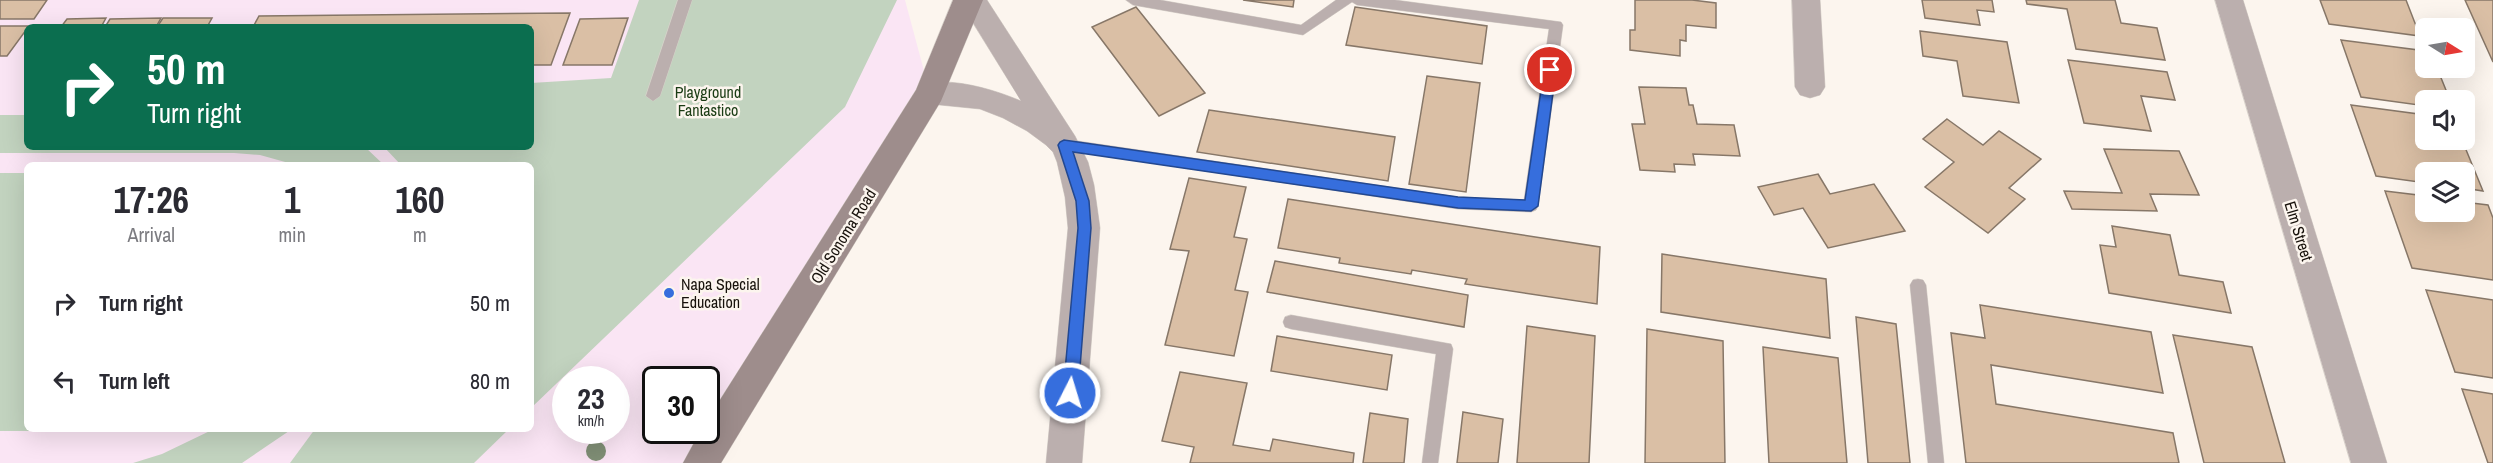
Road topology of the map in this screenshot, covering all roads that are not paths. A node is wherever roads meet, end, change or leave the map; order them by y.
1 (685, 0) edge
2 (968, 0) edge
3 (973, 0) edge
4 (1133, 0) edge
5 (1346, 0) edge
6 (1357, 0) edge
7 (1806, 0) edge
8 (2229, 0) edge
9 (1810, 87) dead end
10 (930, 93) junction
11 (653, 96) dead end
12 (1064, 145) junction
13 (1918, 285) dead end
14 (1291, 322) dead end
15 (701, 463) edge
16 (1064, 463) edge
17 (1430, 463) edge
18 (1936, 463) edge
19 (2369, 463) edge

1 - 11 lane
2 - 10 main road, Old Sonoma Road
3 - 12 street
4 - 5 lane
6 - 12 lane
7 - 9 street
8 - 19 street, Elm Street
10 - 12 street
10 - 15 main road, Old Sonoma Road
12 - 16 street
13 - 18 lane
14 - 17 lane

